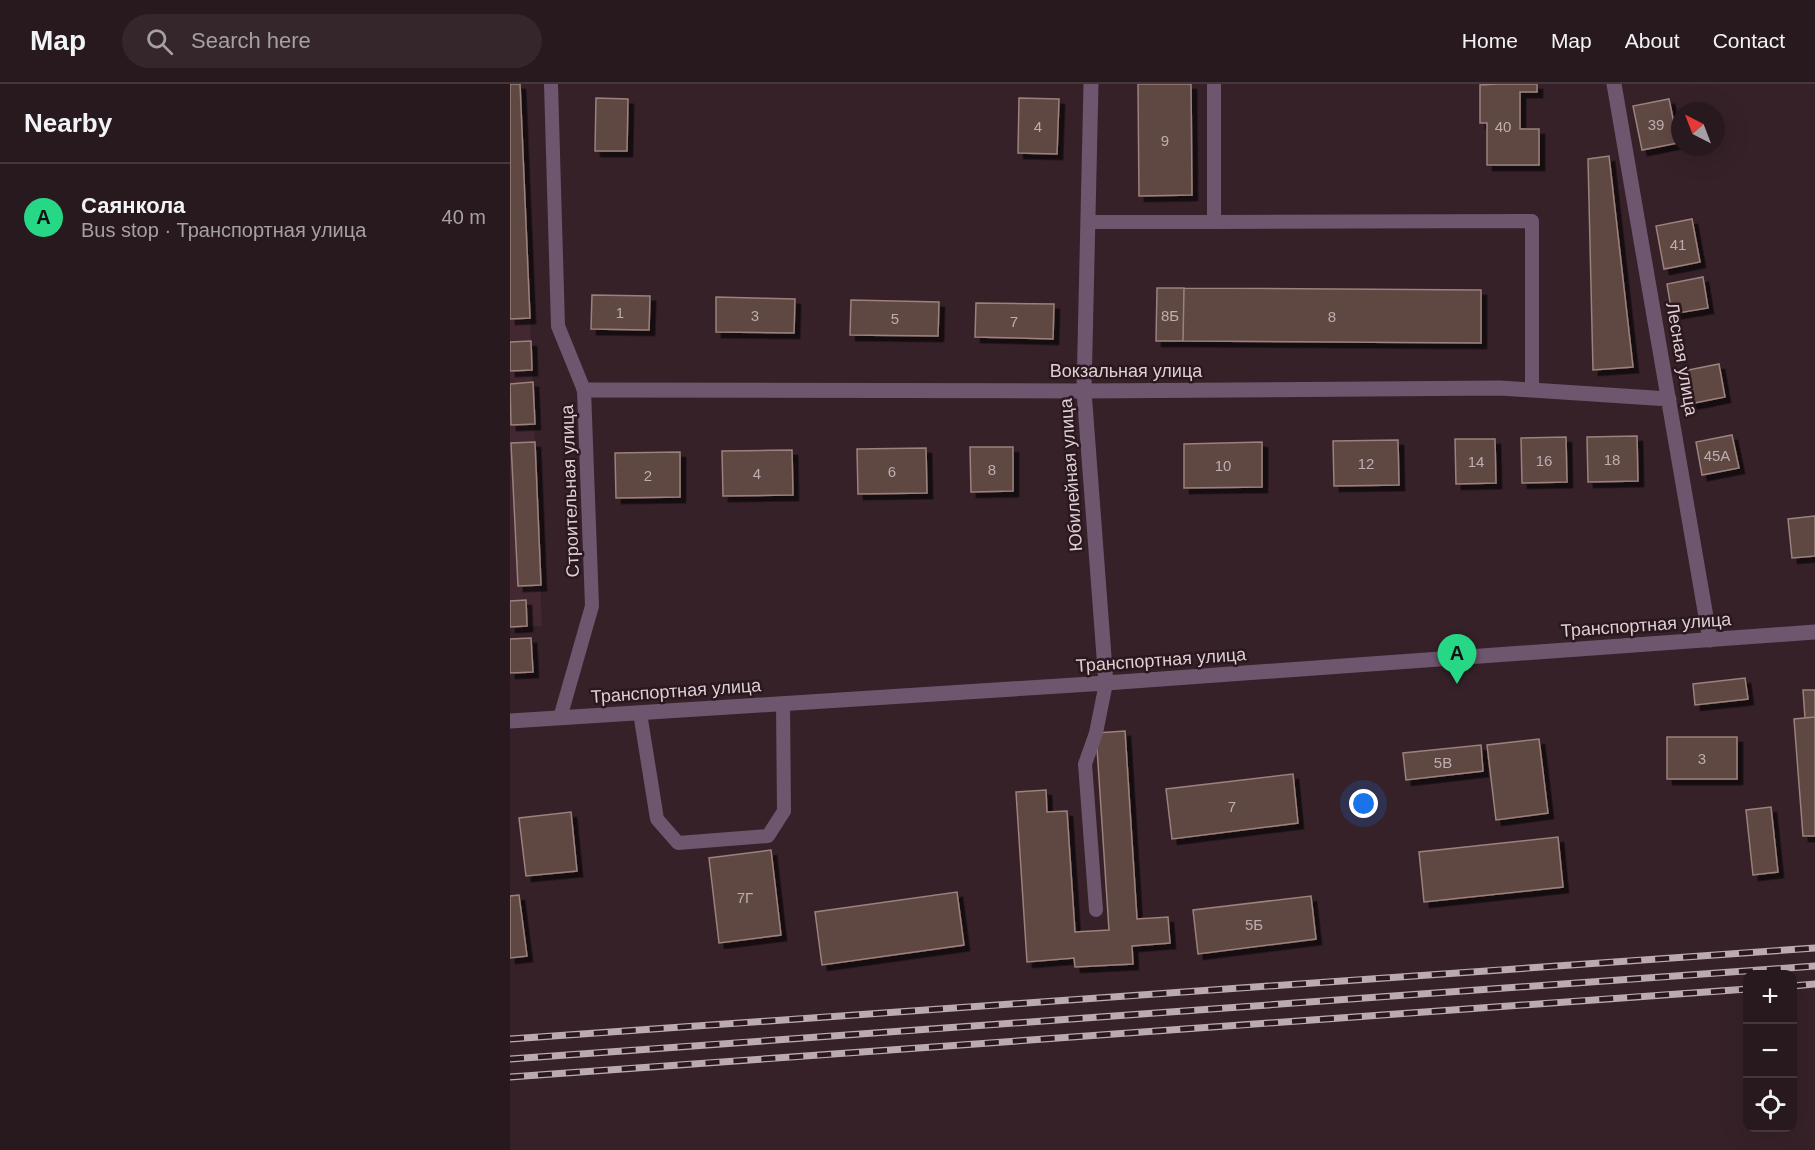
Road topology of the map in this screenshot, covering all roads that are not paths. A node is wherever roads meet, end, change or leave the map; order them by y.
1 (551, 84) edge
2 (1091, 84) edge
3 (1214, 84) edge
4 (1614, 84) edge
5 (1088, 222) junction
6 (1214, 222) junction
7 (584, 390) junction
8 (1532, 390) junction
9 (1084, 391) junction
10 (1669, 399) junction
11 (1815, 632) edge
12 (1710, 640) junction
13 (1106, 683) junction
14 (783, 704) junction
15 (640, 713) junction
16 (560, 718) junction
17 (510, 721) edge
18 (1096, 910) dead end

1 - 7 lane, Строительная улица
2 - 5 street, Юбилейная улица
3 - 6 lane
4 - 10 street, Лесная улица
5 - 6 lane
5 - 9 street, Юбилейная улица
6 - 8 lane
7 - 9 street, Вокзальная улица
7 - 16 lane, Строительная улица
8 - 9 street, Вокзальная улица
8 - 10 street, Вокзальная улица
9 - 13 street, Юбилейная улица
10 - 12 street, Лесная улица
11 - 12 street, Транспортная улица
12 - 13 street, Транспортная улица
13 - 14 street, Транспортная улица
13 - 18 lane
14 - 15 street, Транспортная улица
14 - 15 lane
15 - 16 street, Транспортная улица
16 - 17 street, Транспортная улица

